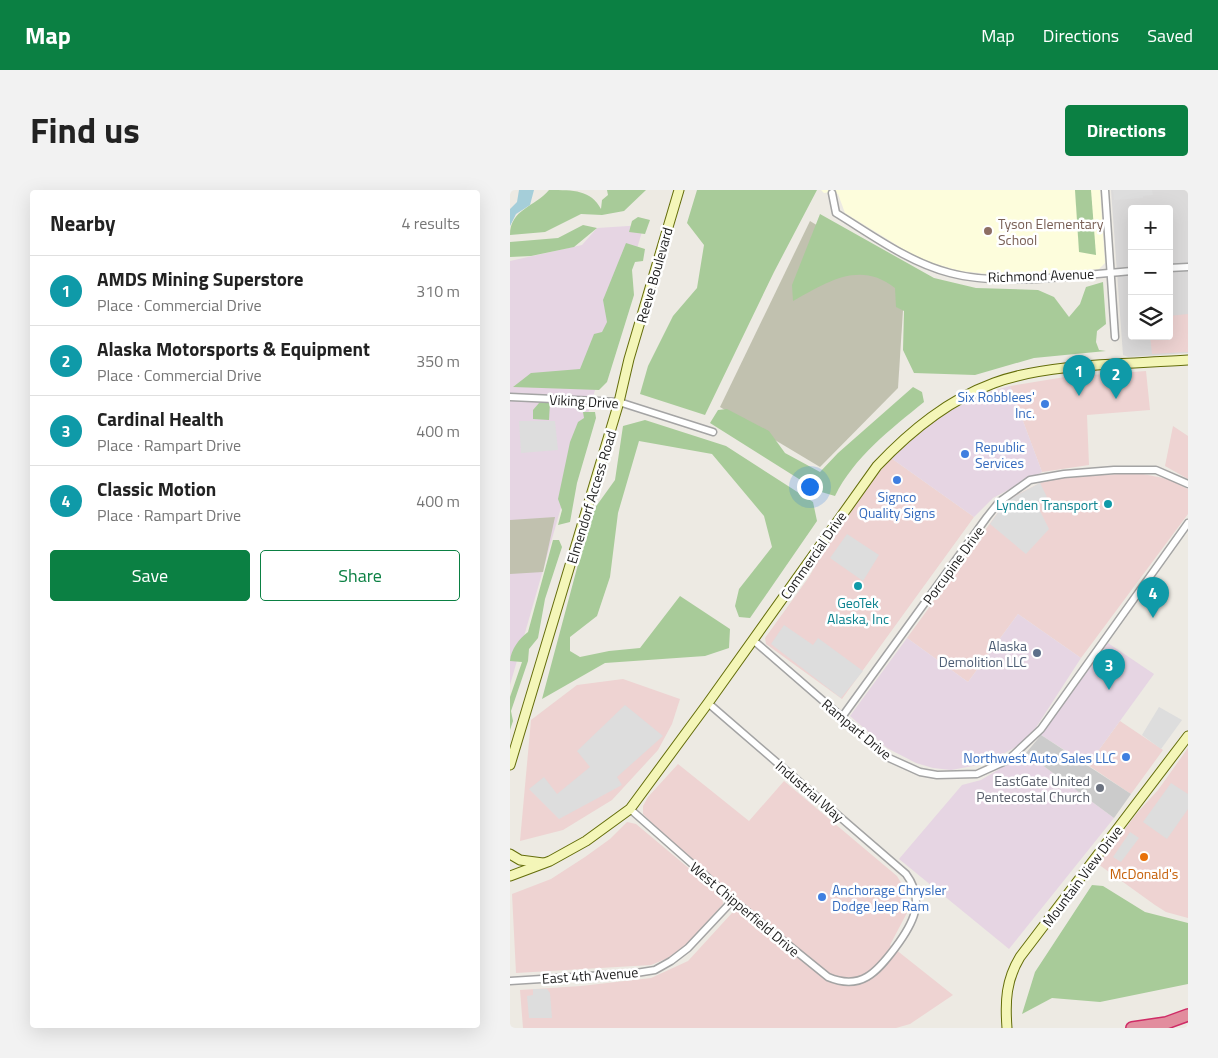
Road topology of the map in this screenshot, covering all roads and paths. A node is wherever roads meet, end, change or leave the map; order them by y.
1 (679, 190) edge
2 (1105, 190) edge
3 (832, 193) dead end
4 (1188, 267) edge
5 (1173, 268) edge
6 (1128, 271) edge
7 (1111, 272) junction
8 (1115, 337) dead end
9 (629, 359) joint
10 (1188, 360) edge
11 (510, 398) edge
12 (619, 402) junction
13 (713, 432) dead end
14 (1188, 484) edge
15 (1188, 523) edge
16 (754, 640) junction
17 (708, 703) junction
18 (842, 717) junction
19 (1187, 740) edge
20 (510, 765) edge
21 (630, 809) junction
22 (510, 854) edge
23 (543, 864) junction
24 (510, 876) edge
25 (733, 900) junction
26 (871, 975) joint
27 (510, 981) edge
28 (1188, 1015) edge
29 (1007, 1028) edge
30 (1132, 1028) edge

1 - 9 street, Reeve Boulevard
2 - 7 street
3 - 7 street, Richmond Avenue
4 - 5 street
6 - 7 street, Richmond Avenue
7 - 8 street
9 - 12 street, Elmendorf Access Road
10 - 16 street, Commercial Drive
11 - 12 street, Viking Drive
12 - 13 street, Viking Drive
12 - 20 street, Elmendorf Access Road
14 - 18 street, Porcupine Drive
15 - 18 street, Rampart Drive
16 - 17 street, Commercial Drive
16 - 18 street, Rampart Drive
17 - 21 street, Commercial Drive
17 - 26 street, Industrial Way
19 - 29 street, Mountain View Drive
21 - 23 street, Commercial Drive
21 - 25 street, West Chipperfield Drive
22 - 23 street
23 - 24 street, Commercial Drive
25 - 26 street, West Chipperfield Drive
25 - 27 street, East 4th Avenue
28 - 30 highway

